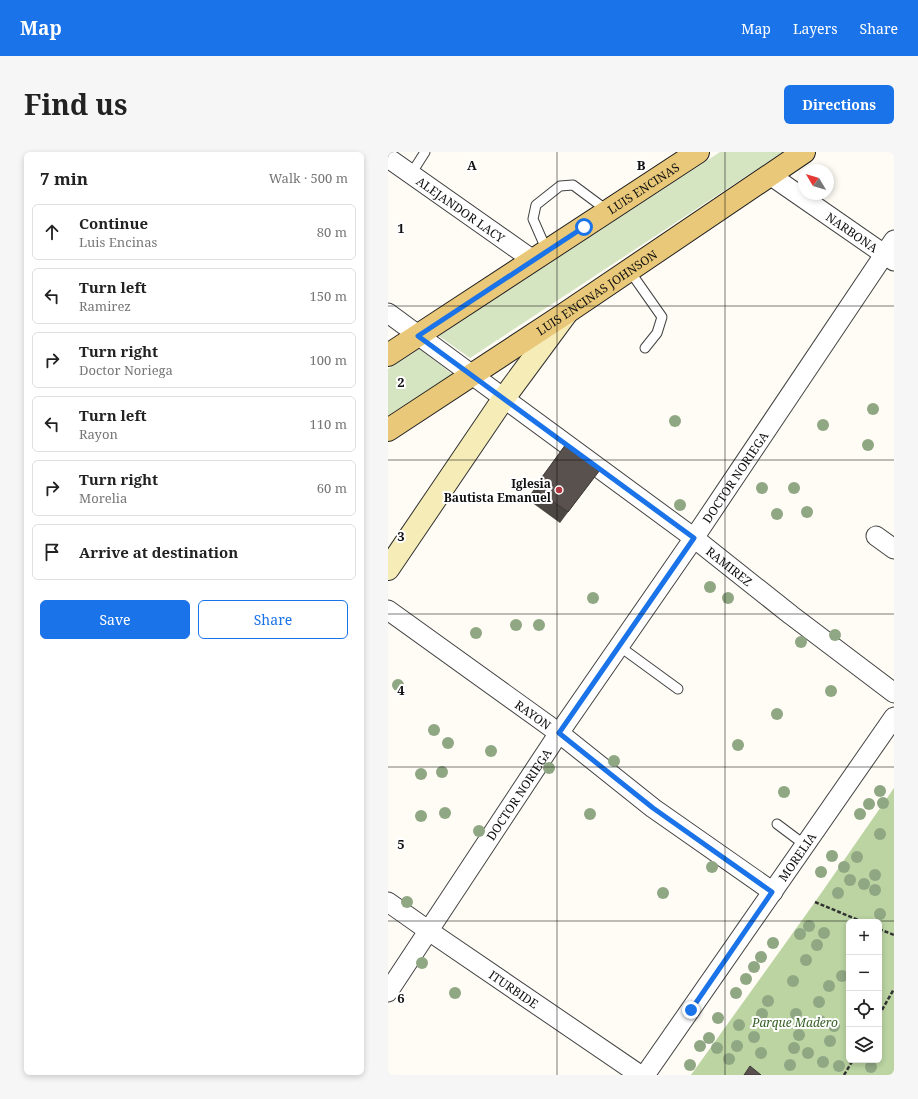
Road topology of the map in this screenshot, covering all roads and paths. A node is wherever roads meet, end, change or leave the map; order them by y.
1 (425, 152) edge
2 (698, 152) edge
3 (804, 152) edge
4 (388, 158) edge
5 (411, 174) junction
6 (770, 175) junction
7 (608, 211) junction
8 (891, 252) edge
9 (540, 255) junction
10 (629, 270) junction
11 (388, 313) edge
12 (566, 313) junction
13 (418, 336) junction
14 (645, 348) dead end
15 (388, 355) edge
16 (472, 376) junction
17 (504, 398) junction
18 (388, 430) edge
19 (876, 536) dead end
20 (694, 538) junction
21 (894, 549) edge
22 (388, 569) edge
23 (388, 610) edge
24 (619, 646) junction
25 (678, 689) dead end
26 (894, 693) edge
27 (894, 716) edge
28 (559, 733) junction
29 (777, 824) dead end
30 (805, 845) junction
31 (772, 892) junction
32 (388, 902) edge
33 (815, 902) dead end
34 (855, 919) edge
35 (882, 930) edge
36 (428, 931) junction
37 (894, 935) edge
38 (894, 989) edge
39 (388, 992) edge
40 (882, 1010) edge
41 (851, 1063) edge
42 (640, 1075) edge
43 (645, 1075) edge
44 (844, 1075) edge

1 - 5 lane
2 - 7 main road, LUIS ENCINAS
3 - 6 main road, LUIS ENCINAS JOHNSON
4 - 5 street, ALEJANDOR LACY
5 - 9 street, ALEJANDOR LACY
6 - 8 street, NARBONA
6 - 10 main road, LUIS ENCINAS JOHNSON
7 - 9 main road, LUIS ENCINAS
7 - 9 lane
8 - 20 street, DOCTOR NORIEGA
9 - 13 main road, LUIS ENCINAS
10 - 12 main road, LUIS ENCINAS JOHNSON
10 - 14 lane
11 - 13 street, RAMIREZ
12 - 16 main road, LUIS ENCINAS JOHNSON
12 - 17 main road
13 - 15 main road, LUIS ENCINAS
13 - 16 street, RAMIREZ
16 - 17 street, RAMIREZ
16 - 18 main road, LUIS ENCINAS JOHNSON
17 - 20 street, RAMIREZ
17 - 22 main road
19 - 21 street
20 - 24 street, DOCTOR NORIEGA
20 - 26 street, RAMIREZ
23 - 28 street, RAYON
24 - 25 lane
24 - 28 street, DOCTOR NORIEGA
27 - 30 street, MORELIA
28 - 31 street, RAYON
28 - 36 street, DOCTOR NORIEGA
29 - 30 lane
30 - 31 street, MORELIA
31 - 43 street, MORELIA
32 - 36 street, ITURBIDE
33 - 34 path
35 - 37 path
36 - 39 street, DOCTOR NORIEGA
36 - 42 street, ITURBIDE
38 - 40 path
41 - 44 path

